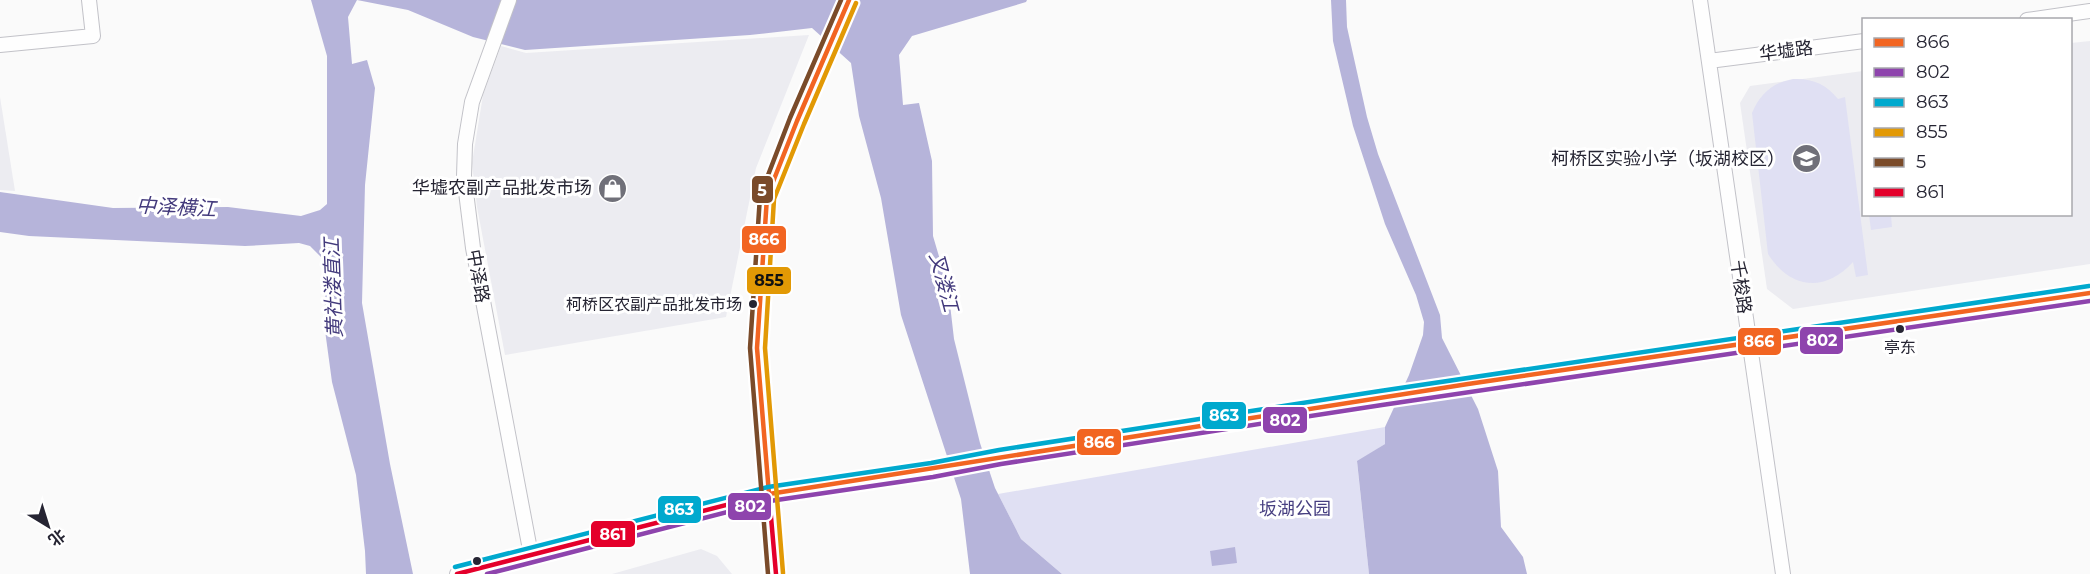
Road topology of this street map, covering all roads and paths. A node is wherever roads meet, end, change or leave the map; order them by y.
1 (89, 0) edge
2 (509, 0) edge
3 (849, 0) edge
4 (1700, 0) edge
5 (2090, 11) edge
6 (2041, 18) edge
7 (1862, 41) edge
8 (0, 45) edge
9 (1709, 61) junction
10 (2090, 293) edge
11 (1749, 342) junction
12 (769, 494) junction
13 (531, 555) junction
14 (457, 574) edge
15 (776, 574) edge
16 (1783, 574) edge

1 - 8 street
2 - 13 street, 中泽路
3 - 12 street
4 - 9 street, 千梭路
5 - 6 street
7 - 9 street, 华墟路
9 - 11 street, 千梭路
10 - 11 street
11 - 12 street
11 - 16 street, 千梭路
12 - 13 street
12 - 15 street
13 - 14 street

